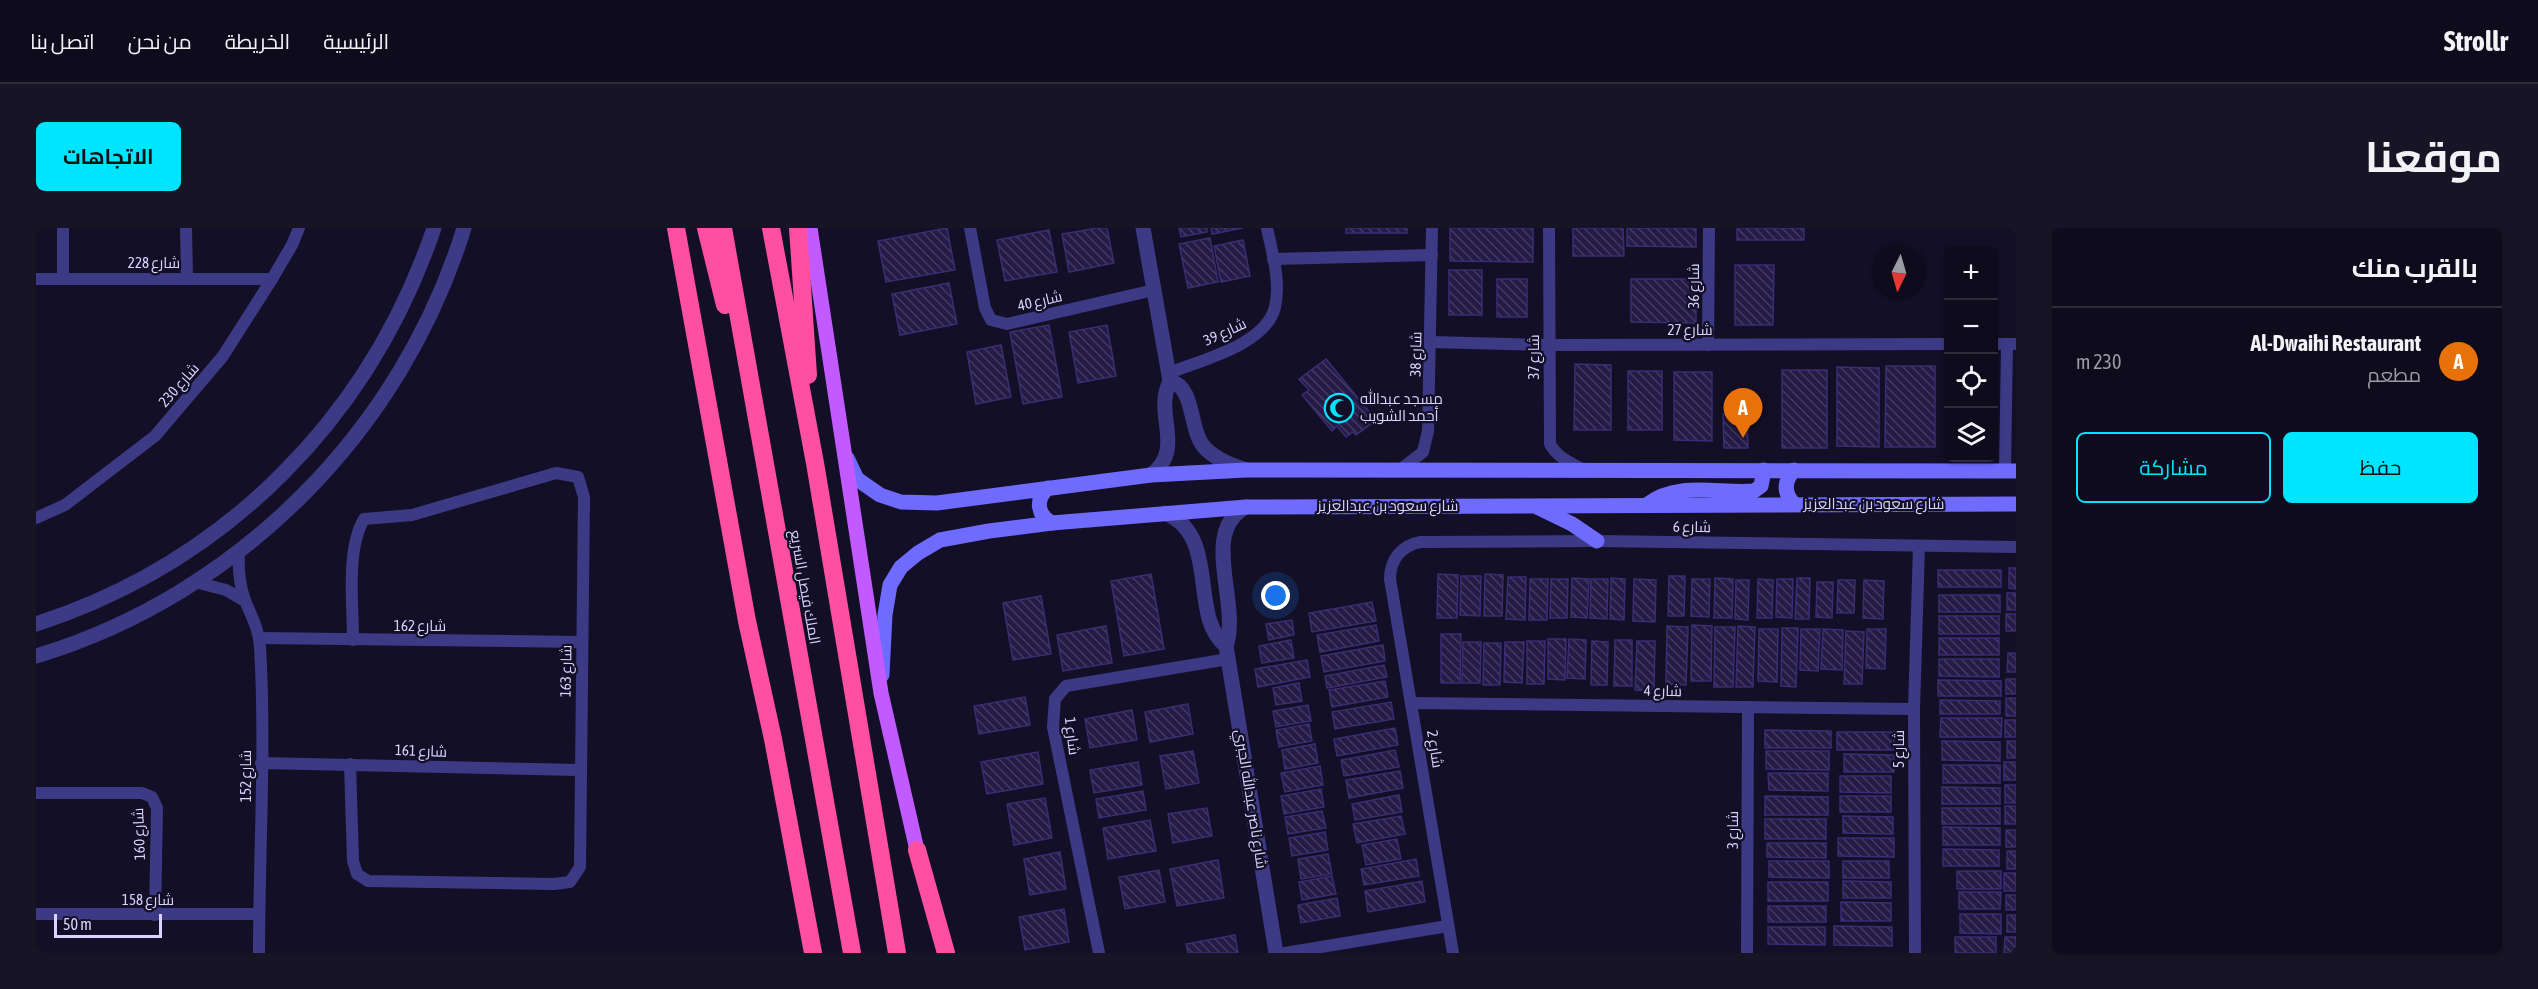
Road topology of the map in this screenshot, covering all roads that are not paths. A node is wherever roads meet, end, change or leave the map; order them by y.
1 (63, 228) edge
2 (186, 228) edge
3 (299, 228) edge
4 (434, 228) edge
5 (464, 228) edge
6 (676, 228) edge
7 (706, 228) edge
8 (723, 228) edge
9 (771, 228) edge
10 (798, 228) edge
11 (810, 228) edge
12 (970, 228) edge
13 (1143, 228) edge
14 (1268, 228) edge
15 (1432, 228) edge
16 (1549, 228) edge
17 (1709, 228) edge
18 (1432, 255) junction
19 (1273, 259) junction
20 (63, 278) junction
21 (187, 278) junction
22 (36, 279) edge
23 (272, 279) junction
24 (1154, 290) junction
25 (1431, 342) junction
26 (1944, 344) edge
27 (2011, 344) edge
28 (1549, 345) junction
29 (1708, 345) junction
30 (749, 375) junction
31 (1169, 377) junction
32 (845, 453) junction
33 (814, 463) junction
34 (1401, 469) junction
35 (1582, 469) junction
36 (1246, 470) junction
37 (1764, 470) junction
38 (1794, 470) junction
39 (2011, 471) edge
40 (1151, 475) junction
41 (1048, 488) junction
42 (1648, 504) junction
43 (1794, 504) junction
44 (2016, 504) edge
45 (1532, 505) junction
46 (1246, 507) junction
47 (1165, 513) junction
48 (36, 518) edge
49 (1052, 522) junction
50 (1597, 541) junction
51 (1919, 546) junction
52 (2016, 547) edge
53 (239, 551) junction
54 (1390, 579) joint
55 (195, 582) junction
56 (245, 601) junction
57 (36, 624) edge
58 (259, 638) junction
59 (353, 640) junction
60 (582, 642) junction
61 (1227, 653) junction
62 (36, 656) edge
63 (881, 693) junction
64 (1411, 703) junction
65 (1748, 707) junction
66 (1914, 709) junction
67 (261, 763) junction
68 (350, 764) junction
69 (579, 770) junction
70 (36, 793) edge
71 (917, 850) junction
72 (36, 914) edge
73 (259, 914) junction
74 (155, 915) junction
75 (1448, 926) junction
76 (259, 953) edge
77 (813, 953) edge
78 (852, 953) edge
79 (897, 953) edge
80 (938, 953) edge
81 (946, 953) edge
82 (1099, 953) edge
83 (1276, 953) edge
84 (1285, 953) edge
85 (1453, 953) edge
86 (1747, 953) edge
87 (1915, 953) edge

1 - 20 street
2 - 21 street
3 - 23 street, شارع 230
4 - 57 street
5 - 53 street
6 - 77 highway
7 - 30 highway
8 - 30 highway, الملك فيصل السريع
9 - 33 highway, الملك فيصل السريع
10 - 33 highway
11 - 32 main road
12 - 24 street, شارع 40
13 - 24 street
14 - 19 street, شارع 39
15 - 18 street, شارع 38
16 - 28 street, شارع 37
17 - 29 street, شارع 36
18 - 19 street
18 - 25 street, شارع 38
19 - 31 street, شارع 39
20 - 21 street, شارع 228
20 - 22 street, شارع 228
21 - 23 street, شارع 228
23 - 48 street, شارع 230
24 - 31 street
25 - 28 street, شارع 27
25 - 34 street, شارع 38
26 - 29 street, شارع 27
27 - 39 street
28 - 29 street, شارع 27
28 - 35 street, شارع 37
30 - 78 highway, الملك فيصل السريع
31 - 36 street
31 - 40 street
32 - 41 main road
32 - 63 main road
33 - 79 highway, الملك فيصل السريع
34 - 35 main road
34 - 36 main road
35 - 37 main road
36 - 40 main road
37 - 38 main road
37 - 42 main road
38 - 39 main road
38 - 43 main road
40 - 41 main road
41 - 49 main road
42 - 43 main road, شارع سعود بن عبدالعزيز
42 - 45 main road, شارع سعود بن عبدالعزيز
43 - 44 main road, شارع سعود بن عبدالعزيز
45 - 46 main road, شارع سعود بن عبدالعزيز
45 - 50 main road
46 - 47 main road, شارع سعود بن عبدالعزيز
46 - 61 street, شارع ناصر عبدالله الجبري
47 - 49 main road, شارع سعود بن عبدالعزيز
47 - 61 street, شارع ناصر عبدالله الجبري
49 - 63 main road, شارع سعود بن عبدالعزيز
50 - 51 street, شارع 6
50 - 54 street, شارع 6
51 - 52 street, شارع 6
51 - 66 street, شارع 5
53 - 55 street
53 - 56 street, شارع 152
54 - 64 street, شارع 2
55 - 56 street
55 - 62 street
56 - 58 street, شارع 152
58 - 59 street, شارع 162
58 - 67 street, شارع 152
59 - 60 street, شارع 162
59 - 60 street, شارع 163
60 - 69 street, شارع 163
61 - 82 street, شارع 1
61 - 83 street, شارع ناصر عبدالله الجبري
63 - 71 main road
64 - 65 street, شارع 4
64 - 75 street, شارع 2
65 - 66 street, شارع 4
65 - 86 street, شارع 3
66 - 87 street, شارع 5
67 - 68 street, شارع 161
67 - 73 street, شارع 152
68 - 69 street, شارع 161
68 - 69 street, شارع 163
70 - 74 street, شارع 160
71 - 80 highway
71 - 81 highway
72 - 74 street, شارع 158
73 - 74 street, شارع 158
73 - 76 street, شارع 152
75 - 84 street
75 - 85 street, شارع 2

